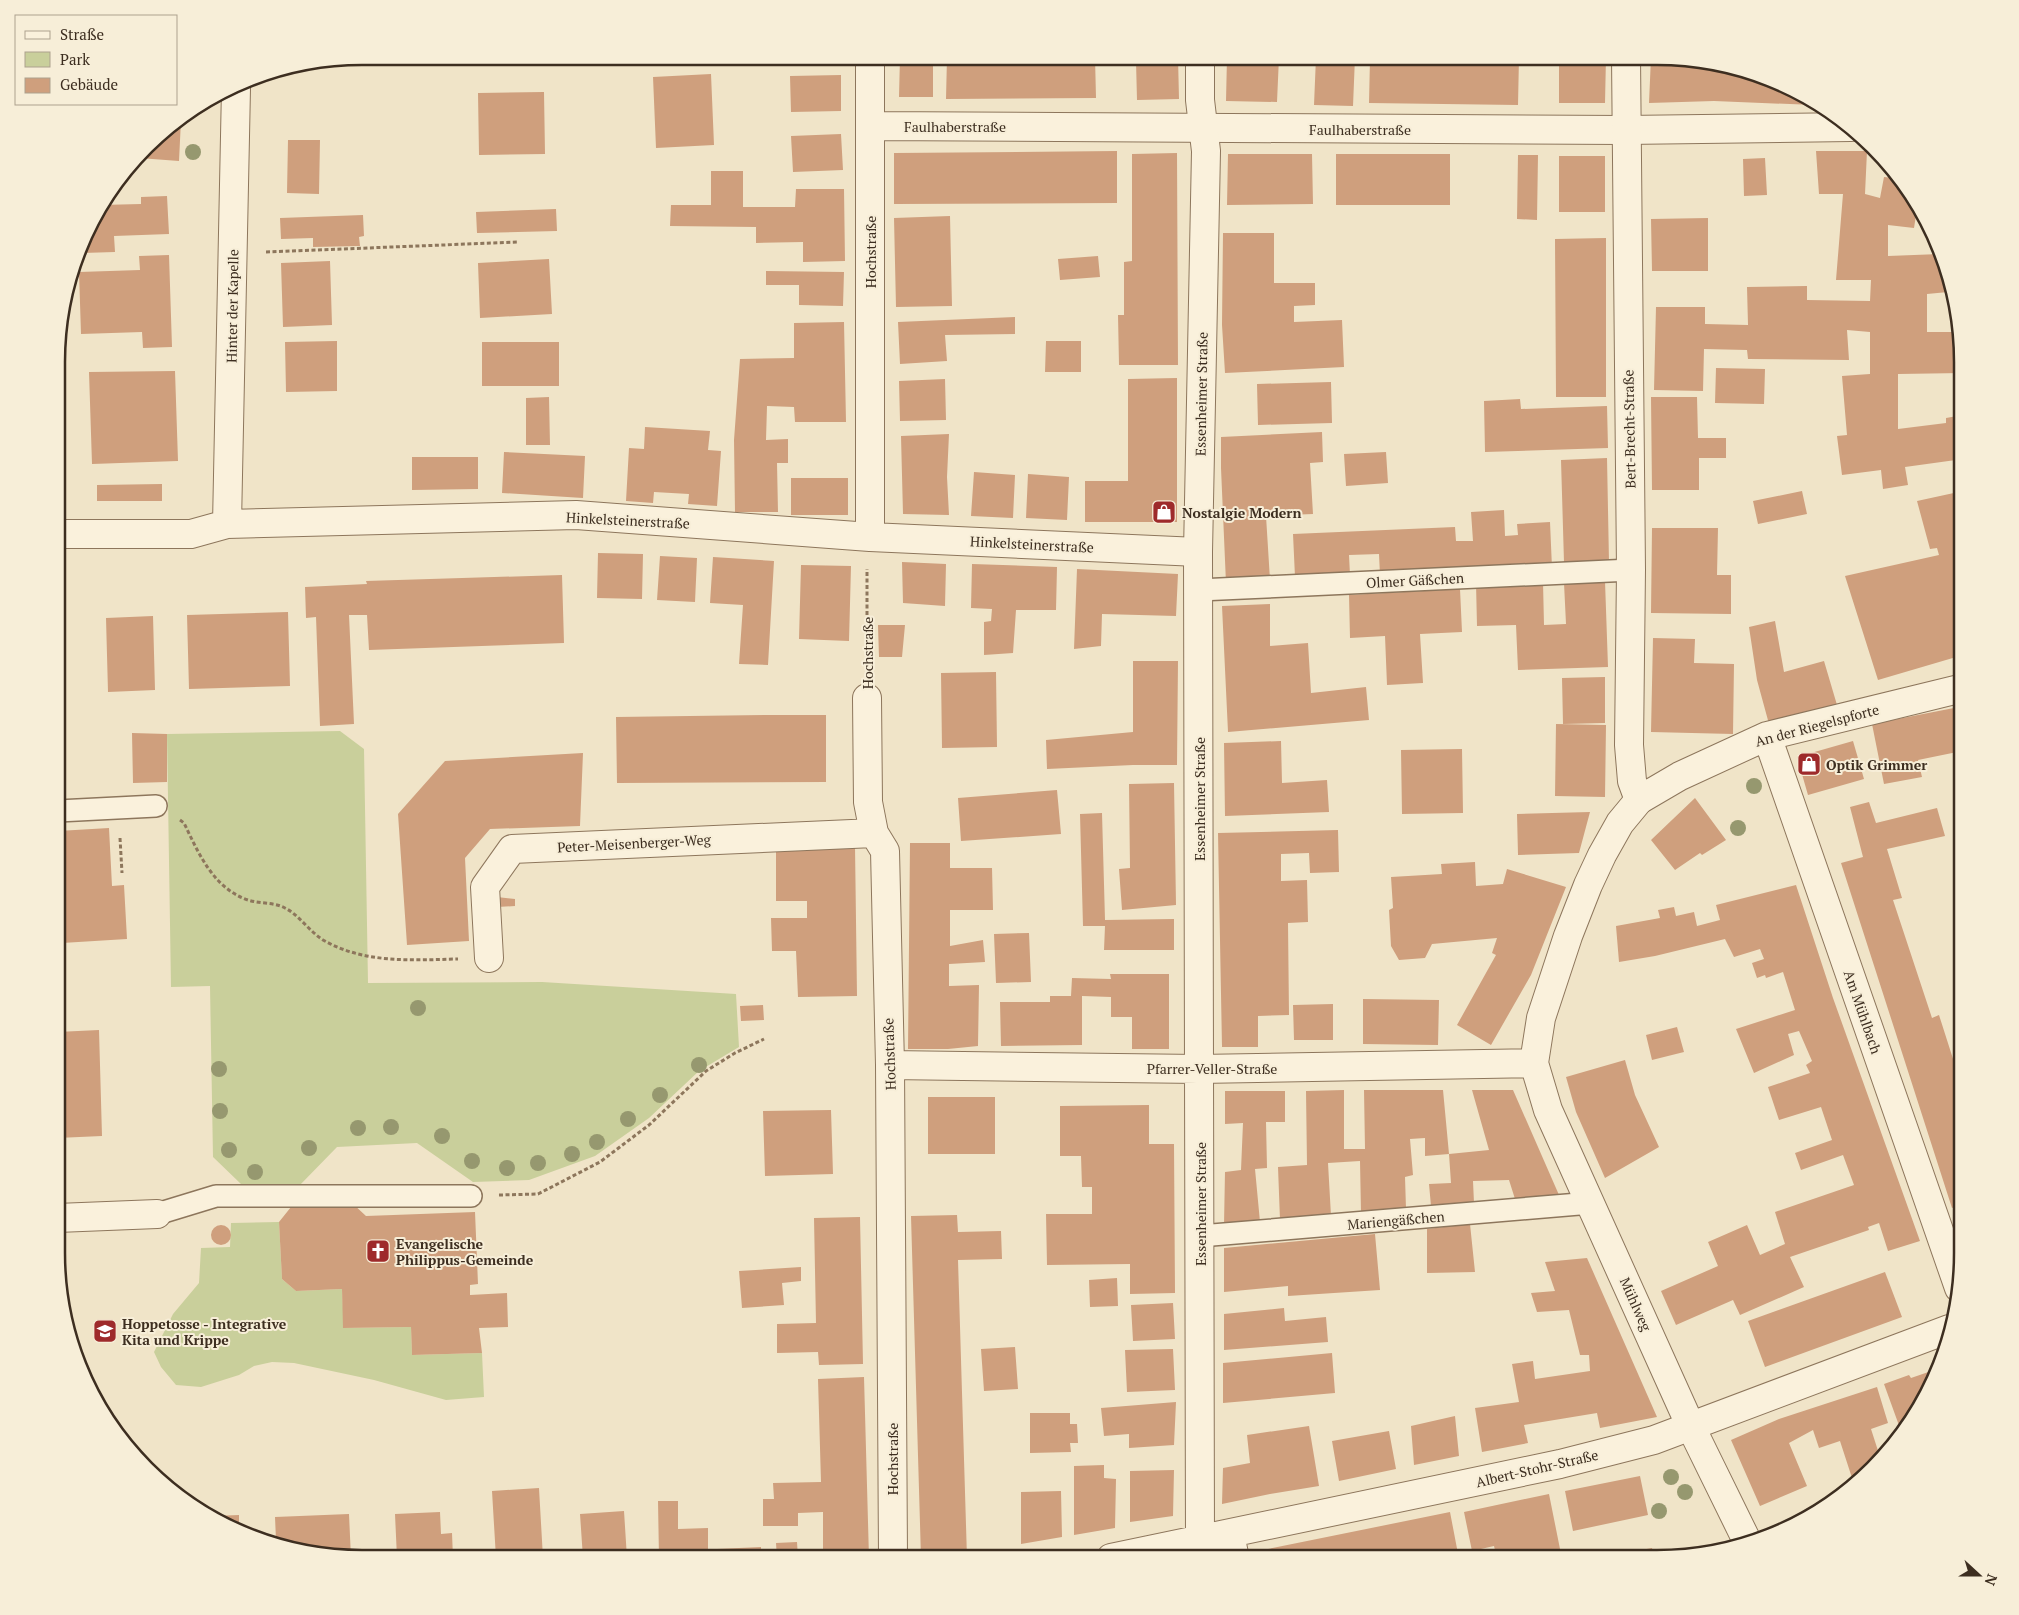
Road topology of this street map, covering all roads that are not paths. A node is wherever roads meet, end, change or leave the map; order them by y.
1 (870, 65) edge
2 (1200, 65) edge
3 (1626, 65) edge
4 (236, 94) edge
5 (870, 126) junction
6 (1203, 128) junction
7 (1840, 128) edge
8 (1625, 130) junction
9 (227, 524) junction
10 (65, 534) edge
11 (869, 549) junction
12 (1198, 552) junction
13 (1631, 570) junction
14 (1198, 590) junction
15 (1954, 690) edge
16 (867, 698) road end
17 (1767, 736) junction
18 (1639, 800) junction
19 (156, 806) road end
20 (65, 811) edge
21 (874, 833) junction
22 (489, 958) road end
23 (1534, 1063) junction
24 (890, 1065) junction
25 (1199, 1069) junction
26 (471, 1196) road end
27 (1591, 1203) junction
28 (157, 1214) joint
29 (65, 1218) edge
30 (1200, 1236) junction
31 (1953, 1271) edge
32 (1944, 1331) edge
33 (1691, 1427) junction
34 (1745, 1536) edge
35 (1200, 1541) junction
36 (1233, 1546) edge
37 (893, 1550) edge
38 (1153, 1550) edge

1 - 5 street, Hochstraße
2 - 6 street, Essenheimer Straße
3 - 8 street, Bert-Brecht-Straße
4 - 9 street, Hinter der Kapelle
5 - 6 street, Faulhaberstraße
5 - 11 street, Hochstraße
6 - 8 street, Faulhaberstraße
6 - 12 street, Essenheimer Straße
7 - 8 street, Faulhaberstraße
8 - 13 street, Bert-Brecht-Straße
9 - 10 street, Hinkelsteinerstraße
9 - 11 street, Hinkelsteinerstraße
11 - 12 street, Hinkelsteinerstraße
12 - 14 street, Essenheimer Straße
13 - 14 lane, Olmer Gäßchen
13 - 18 street, Bert-Brecht-Straße
14 - 25 street, Essenheimer Straße
15 - 17 street, An der Riegelspforte
16 - 21 street, Hochstraße
17 - 18 street, An der Riegelspforte
17 - 31 street, Am Mühlbach
18 - 23 street, An der Riegelspforte
19 - 20 lane
21 - 22 street, Peter-Meisenberger-Weg
21 - 24 street, Hochstraße
23 - 25 street, Pfarrer-Veller-Straße
23 - 27 street, Mühlweg
24 - 25 street, Pfarrer-Veller-Straße
24 - 37 street, Hochstraße
25 - 30 street, Essenheimer Straße
26 - 28 lane
27 - 30 lane, Mariengäßchen
27 - 33 street, Mühlweg
28 - 29 street
30 - 35 street, Essenheimer Straße
32 - 33 street, Albert-Stohr-Straße
33 - 34 street, Mühlweg
33 - 36 street, Albert-Stohr-Straße
35 - 36 street, Albert-Stohr-Straße
35 - 38 street, Albert-Stohr-Straße

